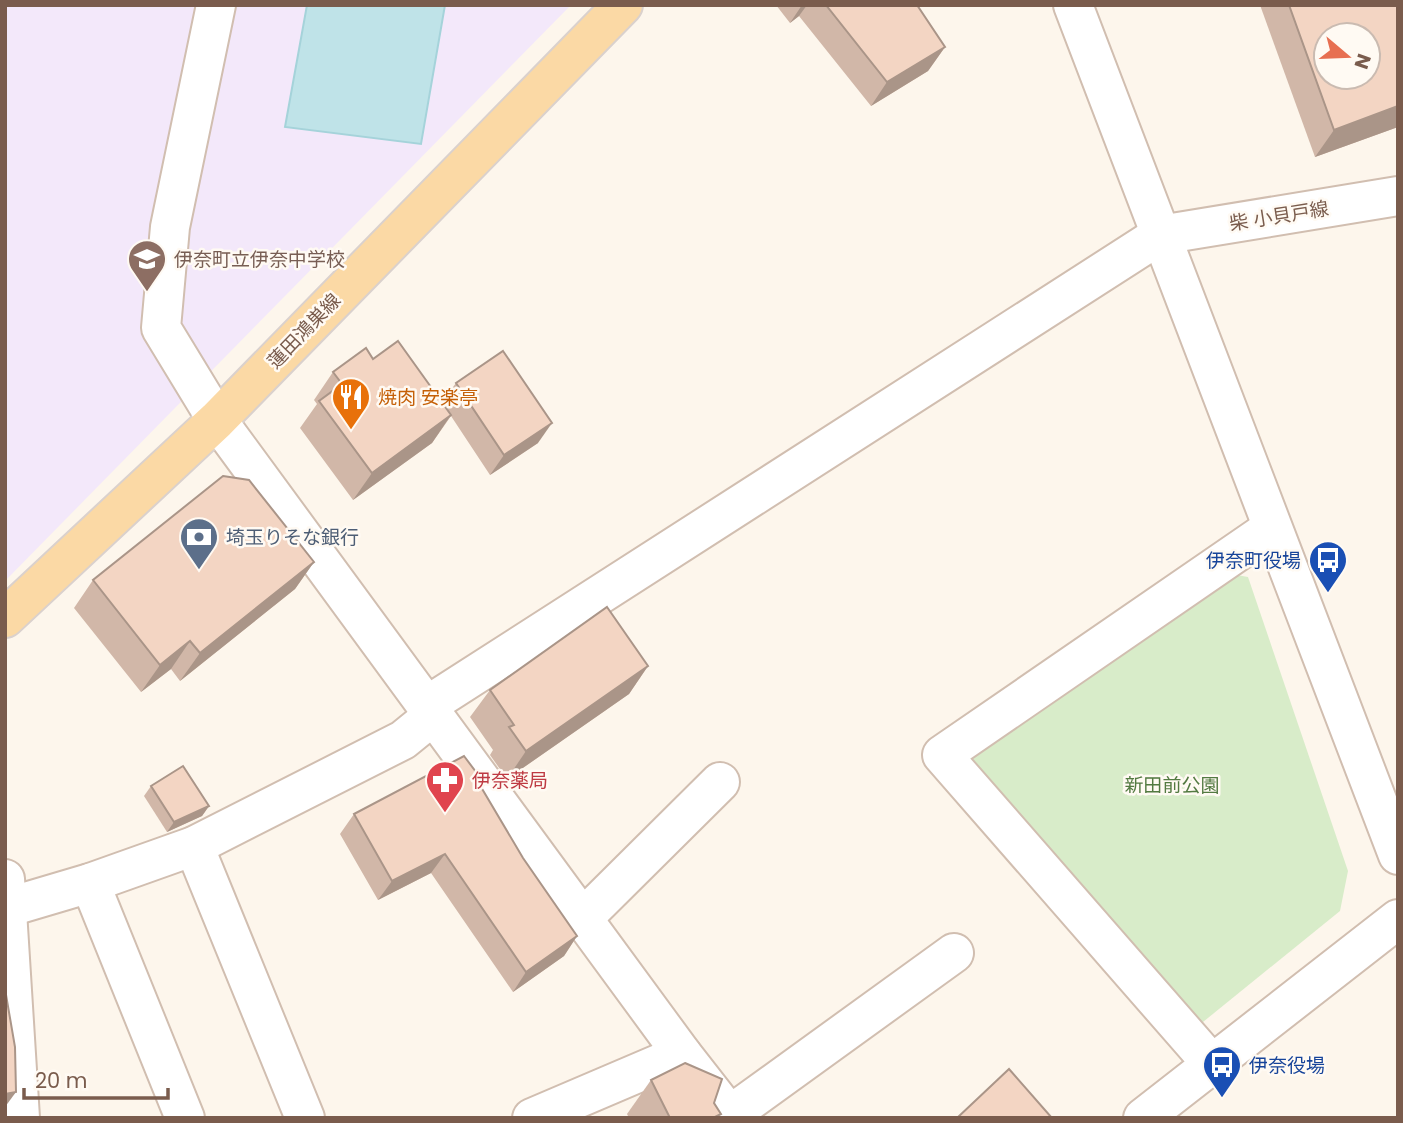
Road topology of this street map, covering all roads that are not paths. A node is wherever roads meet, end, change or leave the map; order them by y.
1 (216, 5) edge
2 (1073, 5) edge
3 (622, 6) edge
4 (1398, 196) edge
5 (1160, 235) junction
6 (217, 420) junction
7 (1272, 528) junction
8 (5, 618) edge
9 (432, 709) junction
10 (720, 782) dead end
11 (194, 846) junction
12 (1398, 855) edge
13 (90, 883) junction
14 (7, 893) edge
15 (583, 918) junction
16 (1398, 919) edge
17 (954, 953) dead end
18 (682, 1054) junction
19 (1212, 1064) junction
20 (731, 1116) edge
21 (20, 1118) edge
22 (185, 1118) edge
23 (305, 1118) edge
24 (533, 1118) edge
25 (1143, 1118) edge

1 - 6 street
2 - 5 street
3 - 6 main road, 蓮田鴻巣線
4 - 5 street, 柴 小貝戸線
5 - 7 street
5 - 9 street
6 - 8 main road, 蓮田鴻巣線
6 - 9 street
7 - 12 street
7 - 19 street
9 - 11 street
9 - 15 street
10 - 15 street
11 - 13 street
11 - 23 street
13 - 14 street
13 - 22 street
14 - 21 street
15 - 18 street
16 - 19 street
17 - 20 street
18 - 20 street
18 - 24 street
19 - 25 street

